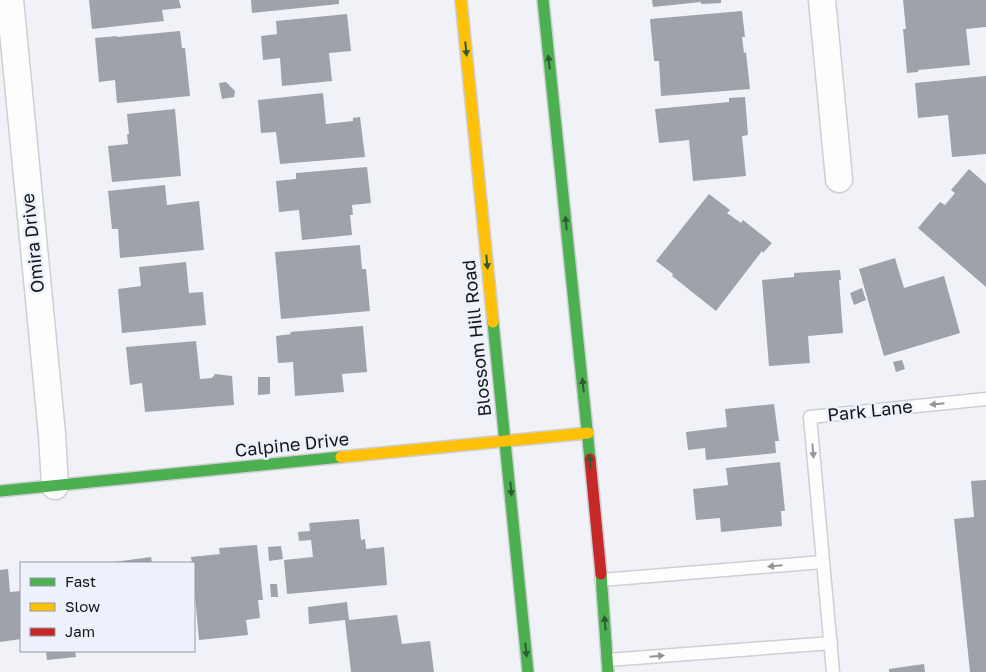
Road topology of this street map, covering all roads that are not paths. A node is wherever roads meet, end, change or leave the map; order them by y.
1 (10, 0) edge
2 (461, 0) edge
3 (543, 0) edge
4 (822, 0) edge
5 (839, 179) dead end
6 (986, 399) edge
7 (588, 433) junction
8 (506, 440) junction
9 (55, 486) junction
10 (0, 491) edge
11 (823, 562) junction
12 (601, 580) junction
13 (831, 643) junction
14 (608, 666) edge
15 (528, 672) edge
16 (833, 672) edge

1 - 9 street, Omira Drive
2 -> 8 main road, Blossom Hill Road
7 -> 3 main road
4 - 5 street
6 -> 11 lane, Park Lane
7 - 8 main road, Calpine Drive
12 -> 7 main road
8 - 9 main road, Calpine Drive
8 -> 15 main road, Blossom Hill Road
9 - 10 main road, Calpine Drive
11 -> 12 lane
11 - 13 lane, Park Lane
14 -> 12 main road
14 -> 13 lane
13 - 16 lane, Park Lane

